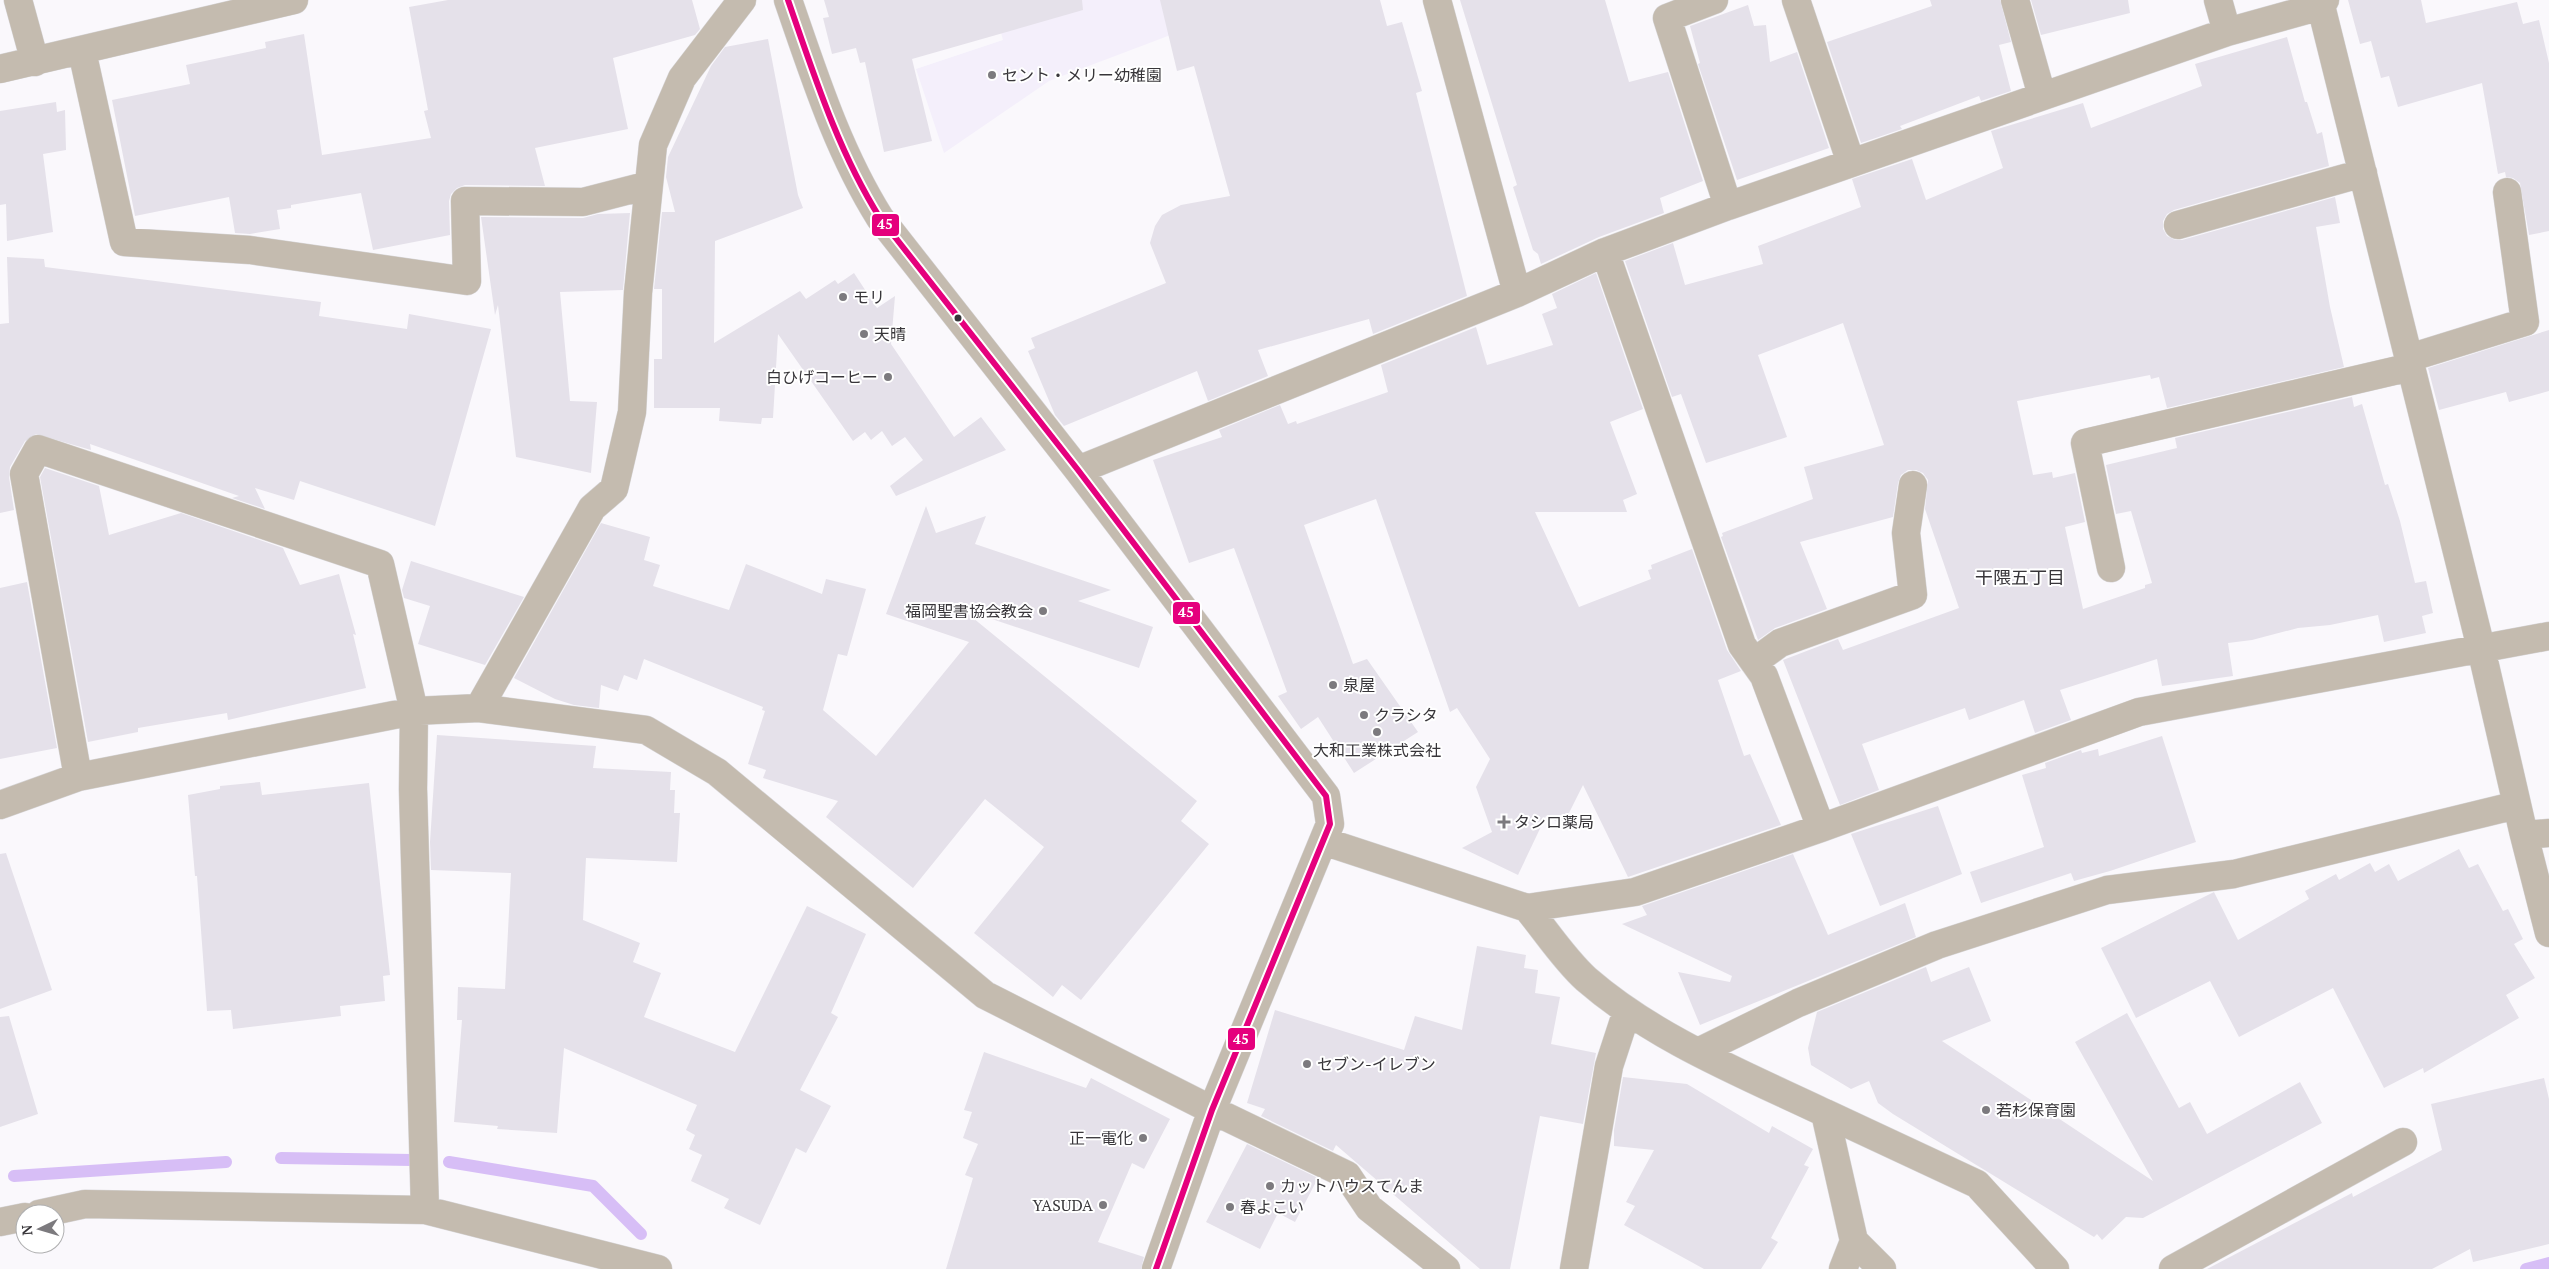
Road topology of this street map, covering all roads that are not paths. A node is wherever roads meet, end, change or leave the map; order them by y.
1 (18, 0) edge
2 (294, 0) edge
3 (742, 0) edge
4 (788, 0) edge
5 (1437, 0) edge
6 (1714, 0) edge
7 (1796, 0) edge
8 (2015, 0) edge
9 (2218, 0) edge
10 (2323, 3) edge
11 (2227, 32) junction
12 (82, 51) junction
13 (35, 62) junction
14 (0, 69) edge
15 (2042, 96) junction
16 (1851, 163) junction
17 (2363, 173) junction
18 (649, 185) junction
19 (2507, 192) dead end
20 (1728, 206) junction
21 (2178, 225) dead end
22 (1605, 252) junction
23 (1517, 293) junction
24 (2410, 362) junction
25 (1078, 470) junction
26 (1913, 486) dead end
27 (2111, 568) dead end
28 (2549, 636) edge
29 (2481, 648) junction
30 (1754, 662) junction
31 (479, 708) junction
32 (414, 711) junction
33 (78, 777) junction
34 (0, 805) edge
35 (2517, 806) junction
36 (1821, 828) junction
37 (2536, 834) edge
38 (1323, 841) junction
39 (1527, 908) junction
40 (2549, 933) edge
41 (1627, 1011) junction
42 (1698, 1052) junction
43 (1212, 1110) junction
44 (1825, 1113) junction
45 (2404, 1142) dead end
46 (65, 1208) edge
47 (426, 1210) junction
48 (15, 1219) edge
49 (0, 1222) edge
50 (1854, 1241) junction
51 (658, 1269) edge
52 (1156, 1269) edge
53 (1446, 1269) edge
54 (1574, 1269) edge
55 (1843, 1269) edge
56 (1882, 1269) edge
57 (2055, 1269) edge
58 (2173, 1269) edge

1 - 13 street
2 - 12 street
3 - 18 street
4 - 25 street
5 - 23 street
6 - 20 street
7 - 16 street
8 - 15 street
9 - 11 street
10 - 11 street
10 - 17 street
11 - 15 street
12 - 13 street
12 - 18 street
13 - 14 street
15 - 16 street
16 - 20 street
17 - 21 street
17 - 24 street
18 - 31 street
19 - 24 street
20 - 22 street
22 - 23 street
22 - 30 street
23 - 25 street
24 - 27 street
24 - 29 street
25 - 38 street
26 - 30 street
28 - 29 street
29 - 35 street
29 - 36 street
30 - 36 street
31 - 32 street
31 - 43 street
32 - 33 street
32 - 33 street
32 - 47 street
33 - 34 street
35 - 37 street
35 - 42 street
36 - 39 street
37 - 40 street
38 - 39 street
38 - 43 street
39 - 41 street
41 - 42 street
41 - 54 street
42 - 44 street
43 - 52 street
43 - 53 street
44 - 50 street
44 - 57 street
45 - 58 street
46 - 47 street
47 - 51 street
48 - 49 street
50 - 55 street
50 - 56 street

